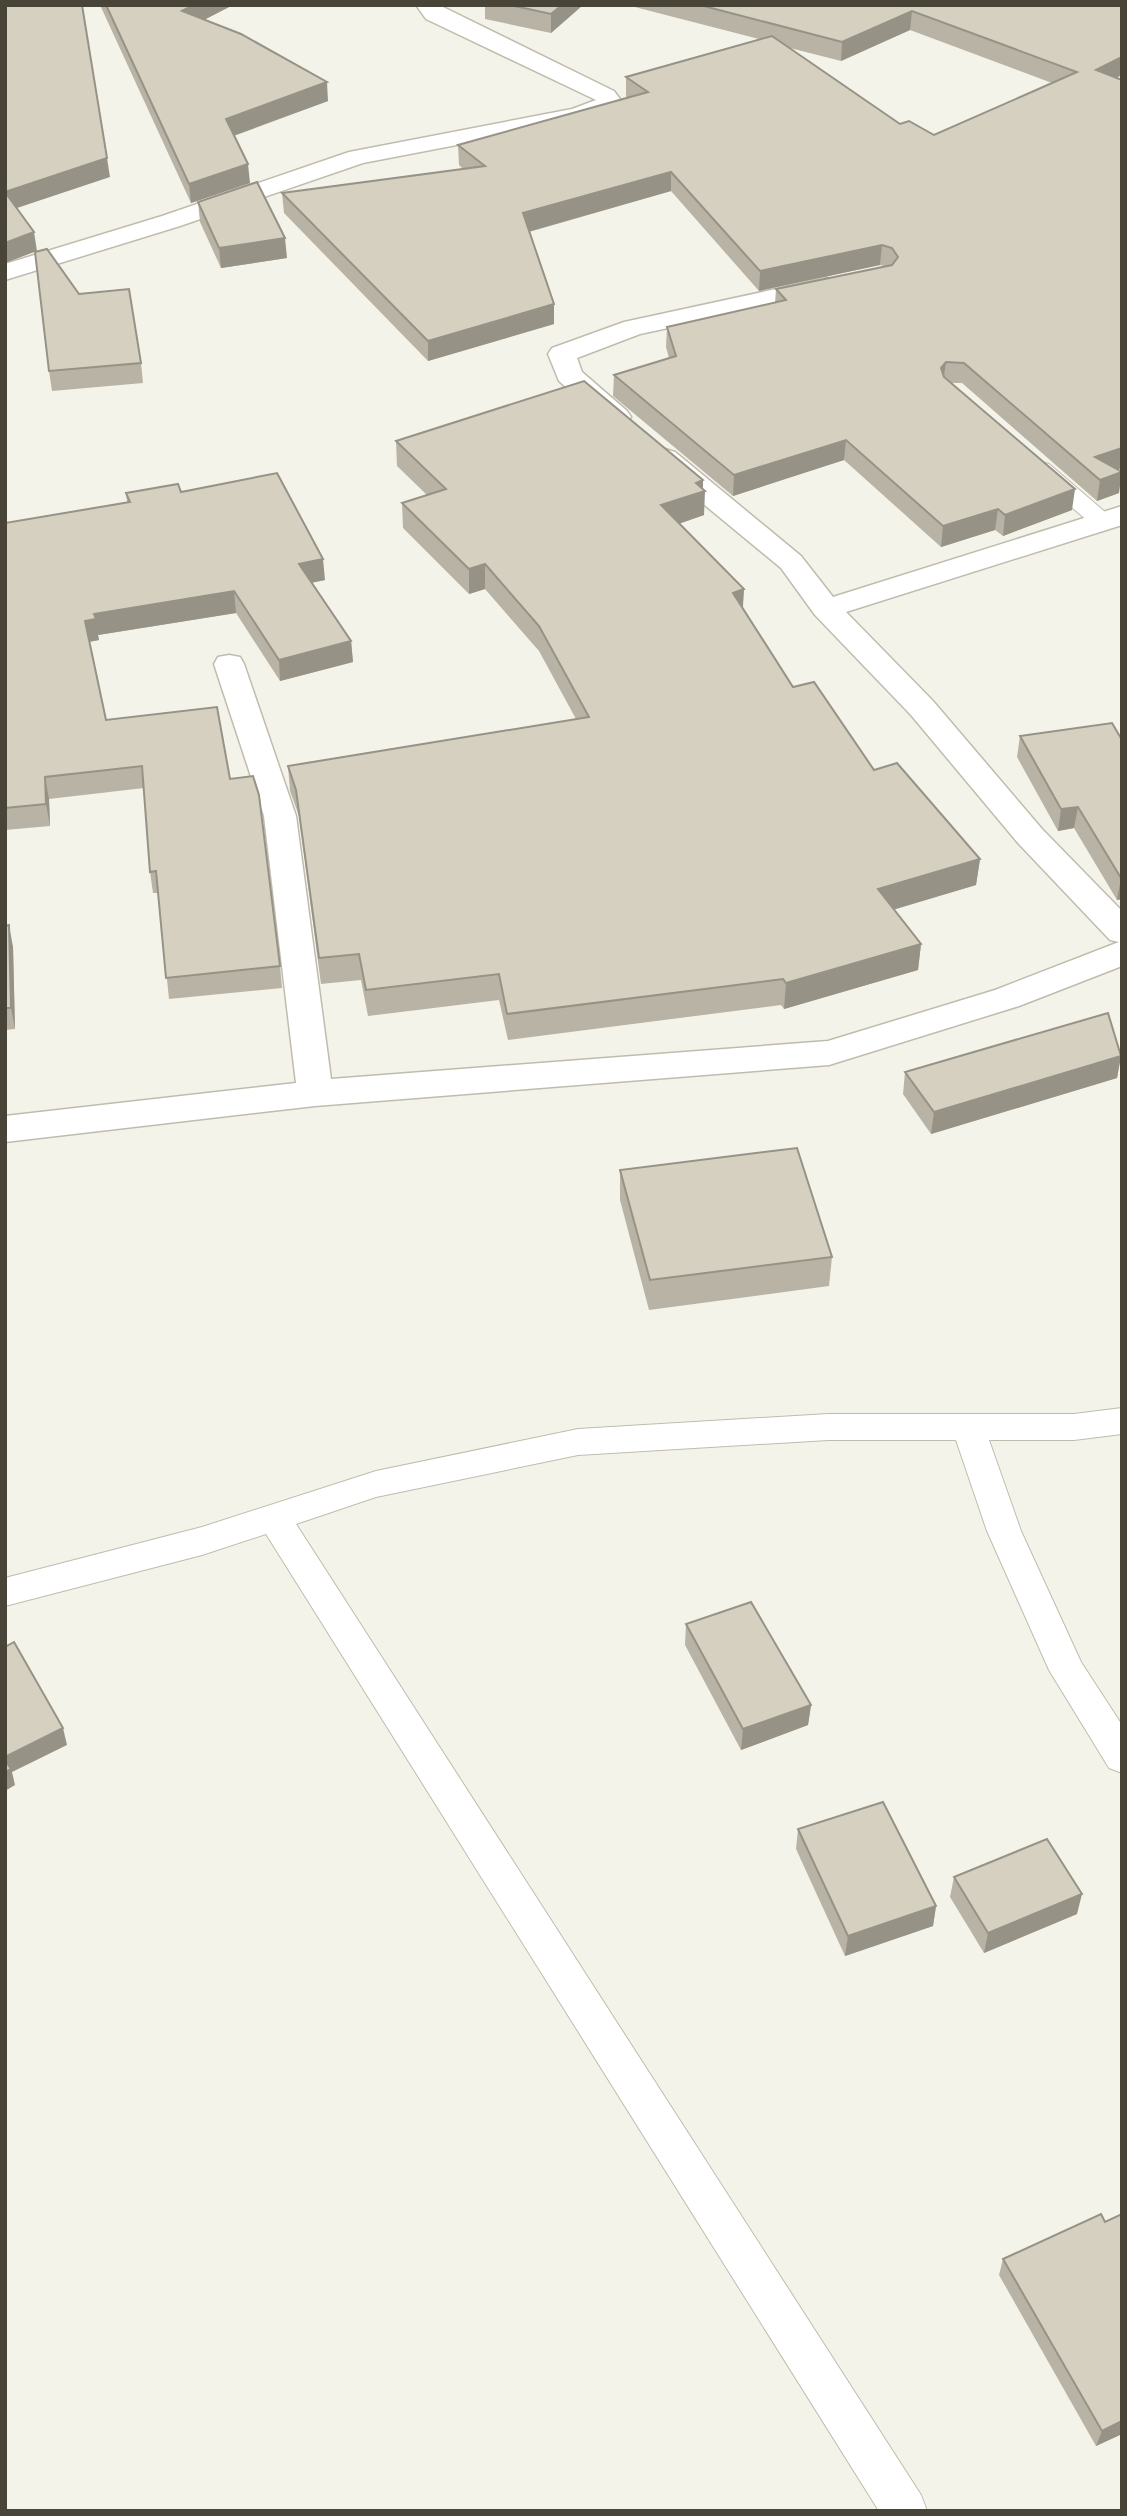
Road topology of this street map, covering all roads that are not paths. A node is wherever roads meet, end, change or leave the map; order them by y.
1 (427, 5) edge
2 (5, 272) edge
3 (855, 281) edge
4 (1023, 452) edge
5 (1113, 519) edge
6 (826, 609) junction
7 (229, 664) dead end
8 (1122, 932) edge
9 (1122, 953) edge
10 (315, 1093) junction
11 (5, 1129) edge
12 (1122, 1421) edge
13 (968, 1427) junction
14 (274, 1518) junction
15 (5, 1592) edge
16 (1122, 1757) edge
17 (905, 2511) edge

1 - 2 street
3 - 6 street
4 - 5 lane
5 - 6 street
6 - 8 street
7 - 10 street
9 - 10 street
10 - 11 street
12 - 13 lane
13 - 14 lane
13 - 16 lane
14 - 15 lane
14 - 17 lane

